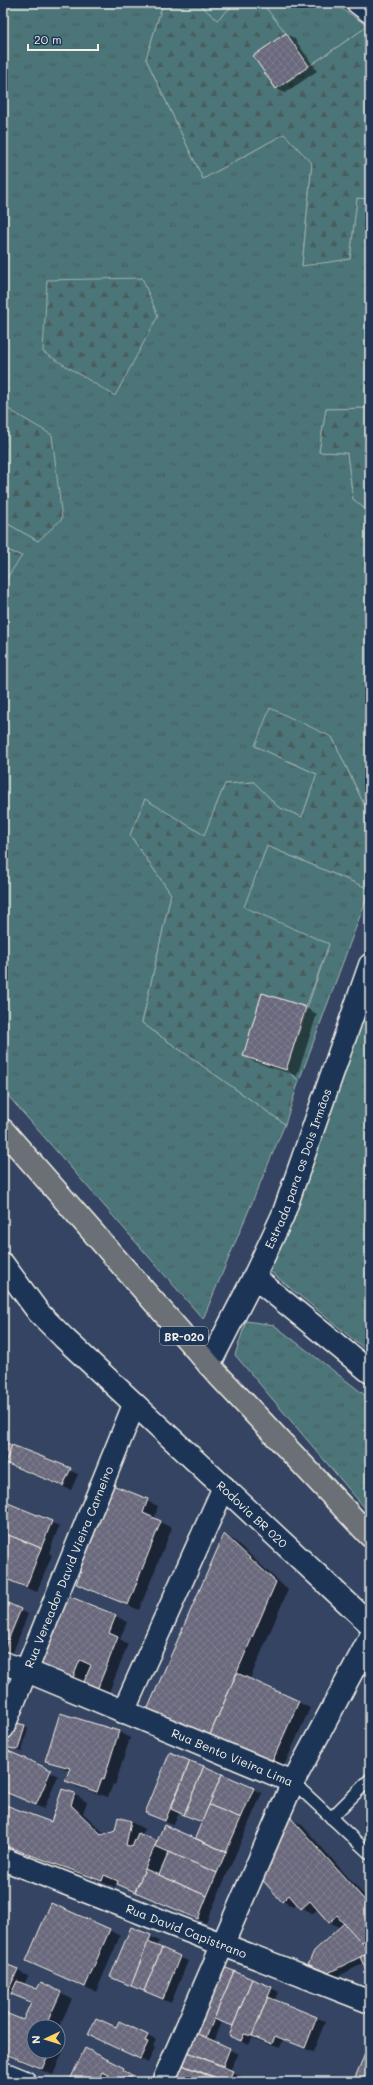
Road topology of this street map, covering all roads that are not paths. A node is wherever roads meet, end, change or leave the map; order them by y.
1 (358, 3) edge
2 (370, 12) edge
3 (370, 965) edge
4 (3, 1130) edge
5 (3, 1264) edge
6 (254, 1278) junction
7 (209, 1365) junction
8 (370, 1372) edge
9 (134, 1405) junction
10 (224, 1488) junction
11 (370, 1536) edge
12 (370, 1624) edge
13 (370, 1638) edge
14 (3, 1663) edge
15 (364, 1667) edge
16 (27, 1671) junction
17 (123, 1712) junction
18 (3, 1728) edge
19 (370, 1779) edge
20 (293, 1782) junction
21 (331, 1818) junction
22 (370, 1854) edge
23 (3, 1859) edge
24 (224, 1944) junction
25 (370, 2002) edge
26 (3, 2073) edge
27 (25, 2082) edge
28 (163, 2082) edge

1 - 2 street
3 - 6 street, Estrada para os Dois Irmãos
4 - 7 highway, BR-020
5 - 9 street, Rodovia BR 020
6 - 7 street, Estrada para os Dois Irmãos
6 - 8 street
7 - 11 highway, BR-020
9 - 10 street, Rodovia BR 020
9 - 16 street, Rua Vereador David Vieira Carneiro
10 - 12 street, Rodovia BR 020
10 - 17 street
13 - 15 street
14 - 16 street, Rua Bento Vieira Lima
15 - 20 street
16 - 17 street, Rua Bento Vieira Lima
16 - 18 street, Rua Vereador David Vieira Carneiro
17 - 20 street, Rua Bento Vieira Lima
19 - 21 lane
20 - 21 lane
20 - 24 street, Rua Bento Vieira Lima
21 - 22 lane
23 - 24 street, Rua David Capistrano
24 - 25 street, Rua David Capistrano
24 - 28 street, Rua Bento Vieira Lima
26 - 27 street

